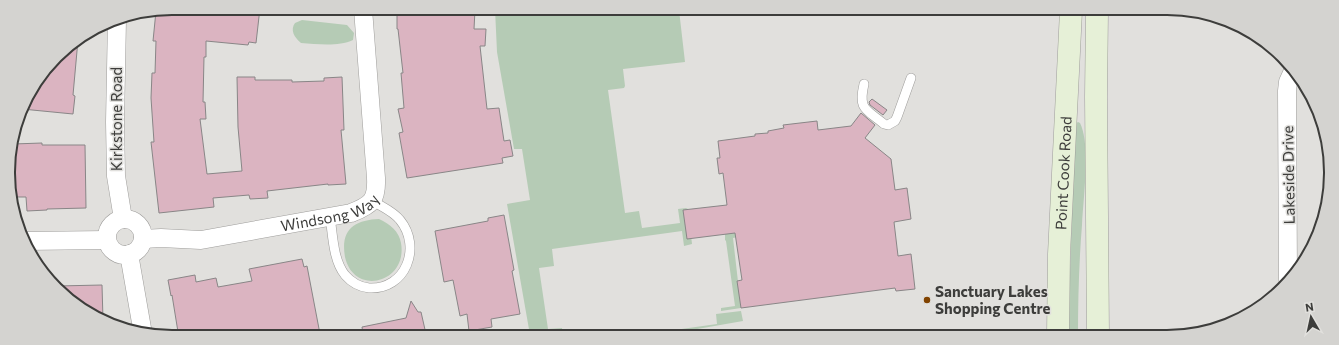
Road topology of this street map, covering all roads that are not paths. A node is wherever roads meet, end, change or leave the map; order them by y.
1 (363, 15) edge
2 (1071, 15) edge
3 (1097, 15) edge
4 (117, 25) edge
5 (1291, 77) edge
6 (911, 78) dead end
7 (864, 84) dead end
8 (1066, 97) junction
9 (1096, 97) junction
10 (373, 201) junction
11 (330, 217) junction
12 (123, 219) junction
13 (143, 239) junction
14 (107, 240) junction
15 (31, 241) edge
16 (129, 254) junction
17 (1097, 261) junction
18 (1288, 272) edge
19 (142, 327) edge
20 (1058, 330) edge
21 (1085, 330) edge
22 (1098, 330) edge

1 - 10 street, Windsong Way
2 - 8 main road, Point Cook Road
3 - 9 main road, Point Cook Road
4 - 12 street, Kirkstone Road
5 - 18 street, Lakeside Drive
6 - 7 lane
8 - 9 main road
8 - 20 main road, Point Cook Road
9 - 17 main road, Point Cook Road
10 - 11 street, Windsong Way
10 - 11 lane
11 - 13 street, Windsong Way
12 - 13 street
12 - 14 street
13 - 16 street
14 - 15 street
14 - 16 street
16 - 19 street
17 - 21 main road
17 - 22 main road, Point Cook Road

